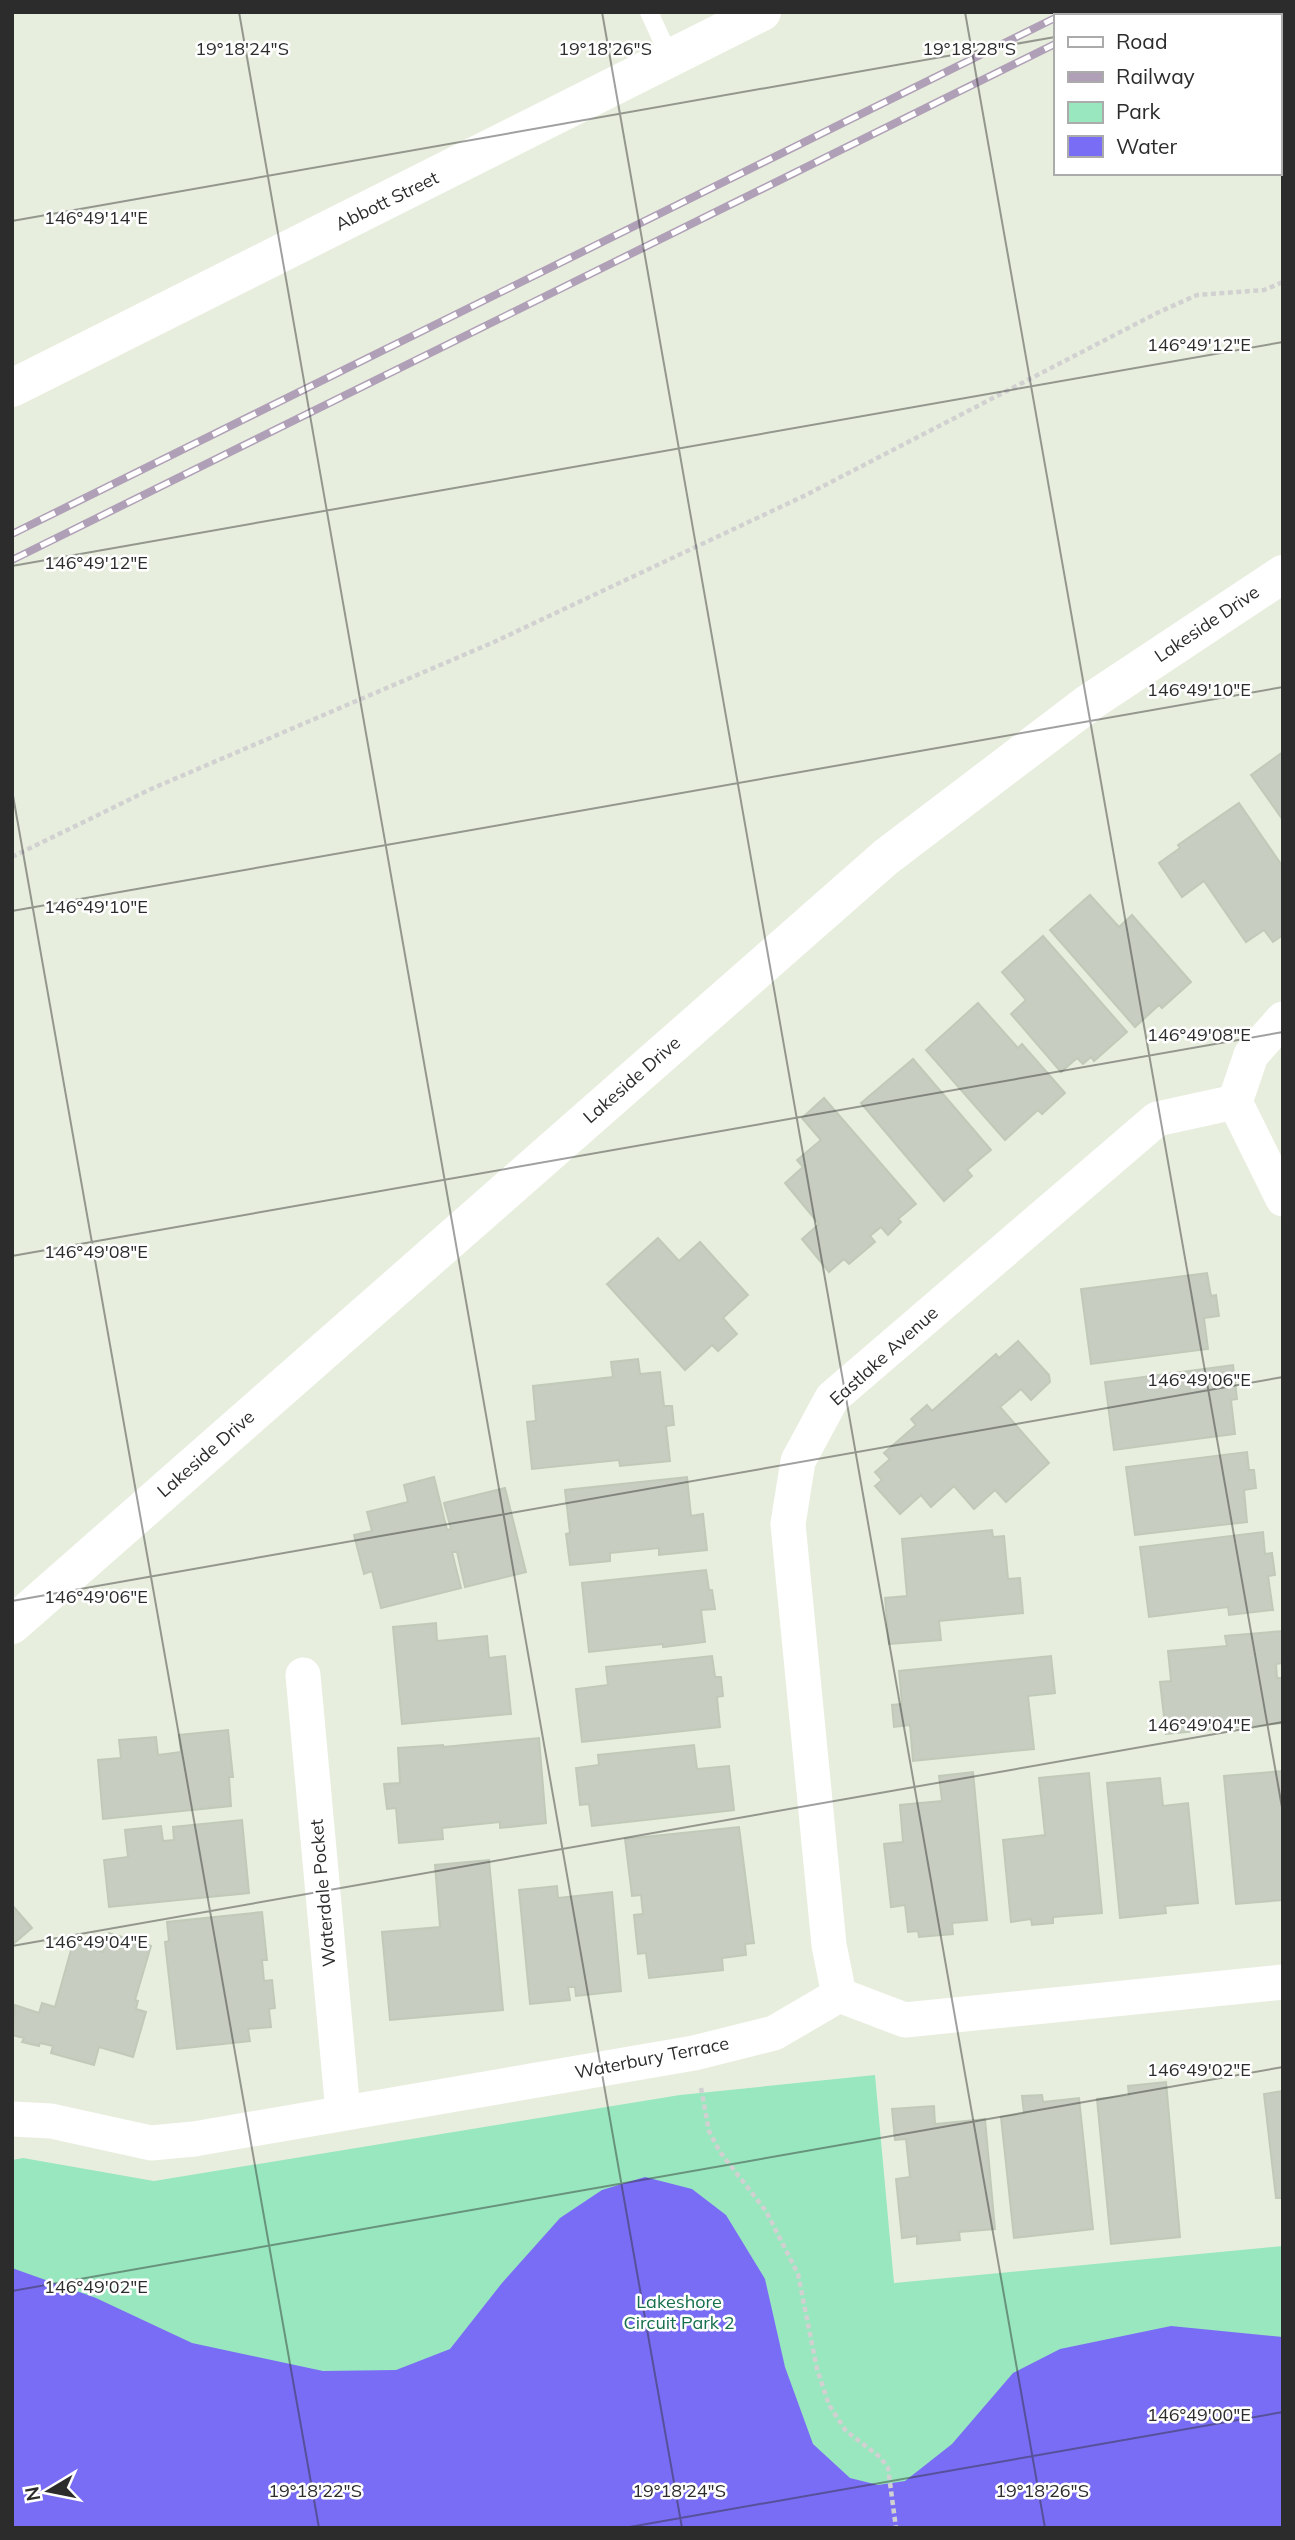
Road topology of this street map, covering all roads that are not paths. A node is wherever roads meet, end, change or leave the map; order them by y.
1 (649, 12) edge
2 (762, 12) edge
3 (670, 58) junction
4 (12, 388) edge
5 (1283, 574) edge
6 (1283, 1019) edge
7 (1235, 1102) junction
8 (1283, 1199) edge
9 (12, 1625) edge
10 (303, 1675) dead end
11 (1283, 1982) edge
12 (839, 1995) junction
13 (343, 2112) junction
14 (12, 2119) edge

1 - 3 lane
2 - 3 street, Abbott Street
3 - 4 street, Abbott Street
5 - 9 street, Lakeside Drive
6 - 7 street
7 - 8 street
7 - 12 street, Eastlake Avenue
10 - 13 street, Waterdale Pocket
11 - 12 street
12 - 13 street, Waterbury Terrace
13 - 14 street, Waterbury Terrace

